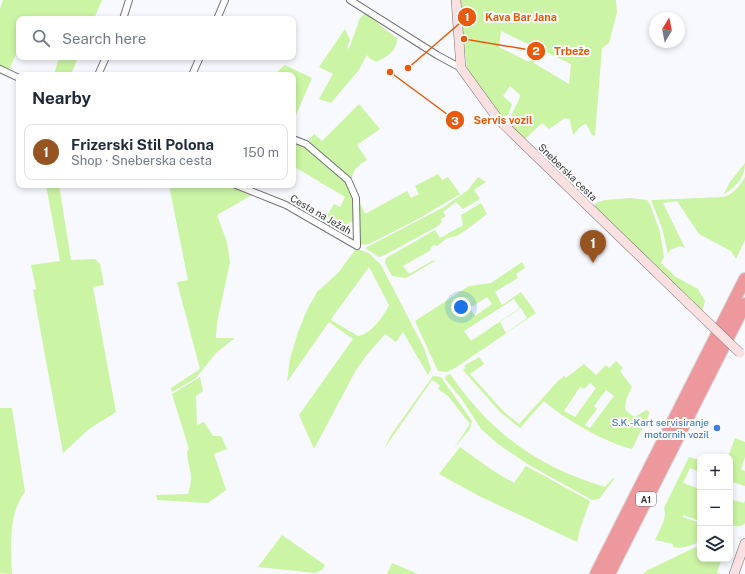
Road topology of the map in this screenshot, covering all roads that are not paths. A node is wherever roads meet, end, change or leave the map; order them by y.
1 (129, 0) edge
2 (225, 0) edge
3 (350, 0) edge
4 (456, 0) edge
5 (124, 16) edge
6 (218, 16) edge
7 (105, 60) edge
8 (199, 60) edge
9 (461, 68) junction
10 (0, 69) edge
11 (99, 72) edge
12 (193, 72) edge
13 (16, 77) edge
14 (296, 141) edge
15 (244, 188) edge
16 (745, 279) edge
17 (745, 304) edge
18 (743, 355) edge
19 (745, 543) edge
20 (596, 574) edge
21 (609, 574) edge
22 (734, 574) edge

1 - 5 street
2 - 6 street
3 - 9 street, Sneberska cesta
4 - 9 street
7 - 11 street
8 - 12 street
9 - 18 street, Sneberska cesta, bridge
10 - 13 street
14 - 15 street, Cesta na Ježah
16 - 20 highway, A1
17 - 21 highway, A1
19 - 22 street

